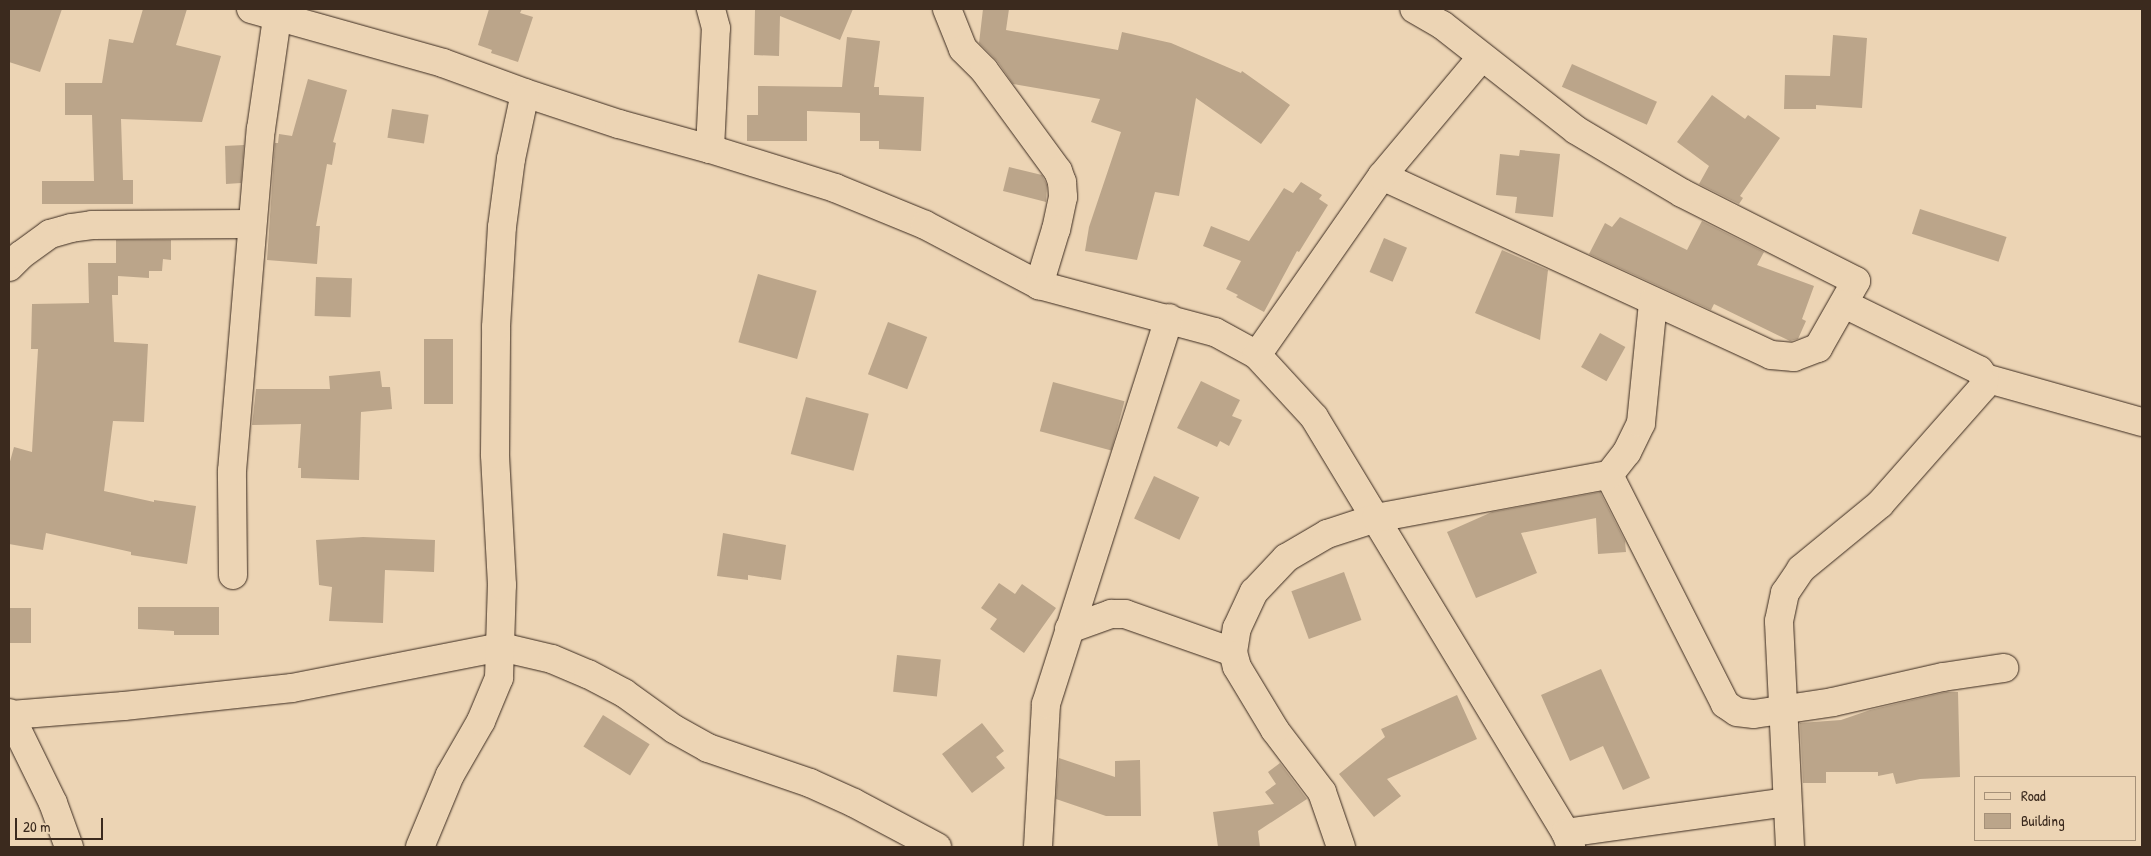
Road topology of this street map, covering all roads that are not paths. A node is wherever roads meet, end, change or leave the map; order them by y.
1 (251, 9) edge
2 (711, 9) edge
3 (947, 9) edge
4 (1414, 9) edge
5 (277, 18) junction
6 (1481, 58) junction
7 (525, 93) junction
8 (710, 149) junction
9 (1382, 176) junction
10 (252, 224) junction
11 (9, 267) edge
12 (1039, 285) junction
13 (1653, 302) junction
14 (1844, 304) junction
15 (1169, 318) junction
16 (1257, 355) junction
17 (1985, 378) junction
18 (2142, 422) edge
19 (1609, 475) junction
20 (1376, 518) junction
21 (233, 576) dead end
22 (1070, 629) junction
23 (502, 647) junction
24 (1233, 652) junction
25 (2004, 668) dead end
26 (1782, 710) junction
27 (10, 714) edge
28 (1787, 802) junction
29 (1569, 840) edge
30 (69, 847) edge
31 (420, 847) edge
32 (937, 847) edge
33 (1038, 847) edge
34 (1341, 847) edge
35 (1790, 847) edge

1 - 5 street
2 - 8 street
3 - 12 street
4 - 6 street
5 - 7 street
5 - 10 street
6 - 9 street
6 - 14 street
7 - 8 street
7 - 23 street
8 - 12 street
9 - 13 street
9 - 16 street
10 - 11 street
10 - 21 street
12 - 15 street
13 - 14 street
13 - 19 street
14 - 17 street
15 - 16 street
15 - 22 street
16 - 20 street
17 - 18 street
17 - 26 street
19 - 20 street
19 - 26 street
20 - 24 street
20 - 29 street
22 - 24 street
22 - 33 street
23 - 27 street
23 - 31 street
23 - 32 street
24 - 34 street
25 - 26 street
26 - 28 street
27 - 30 street
28 - 29 street
28 - 35 street

